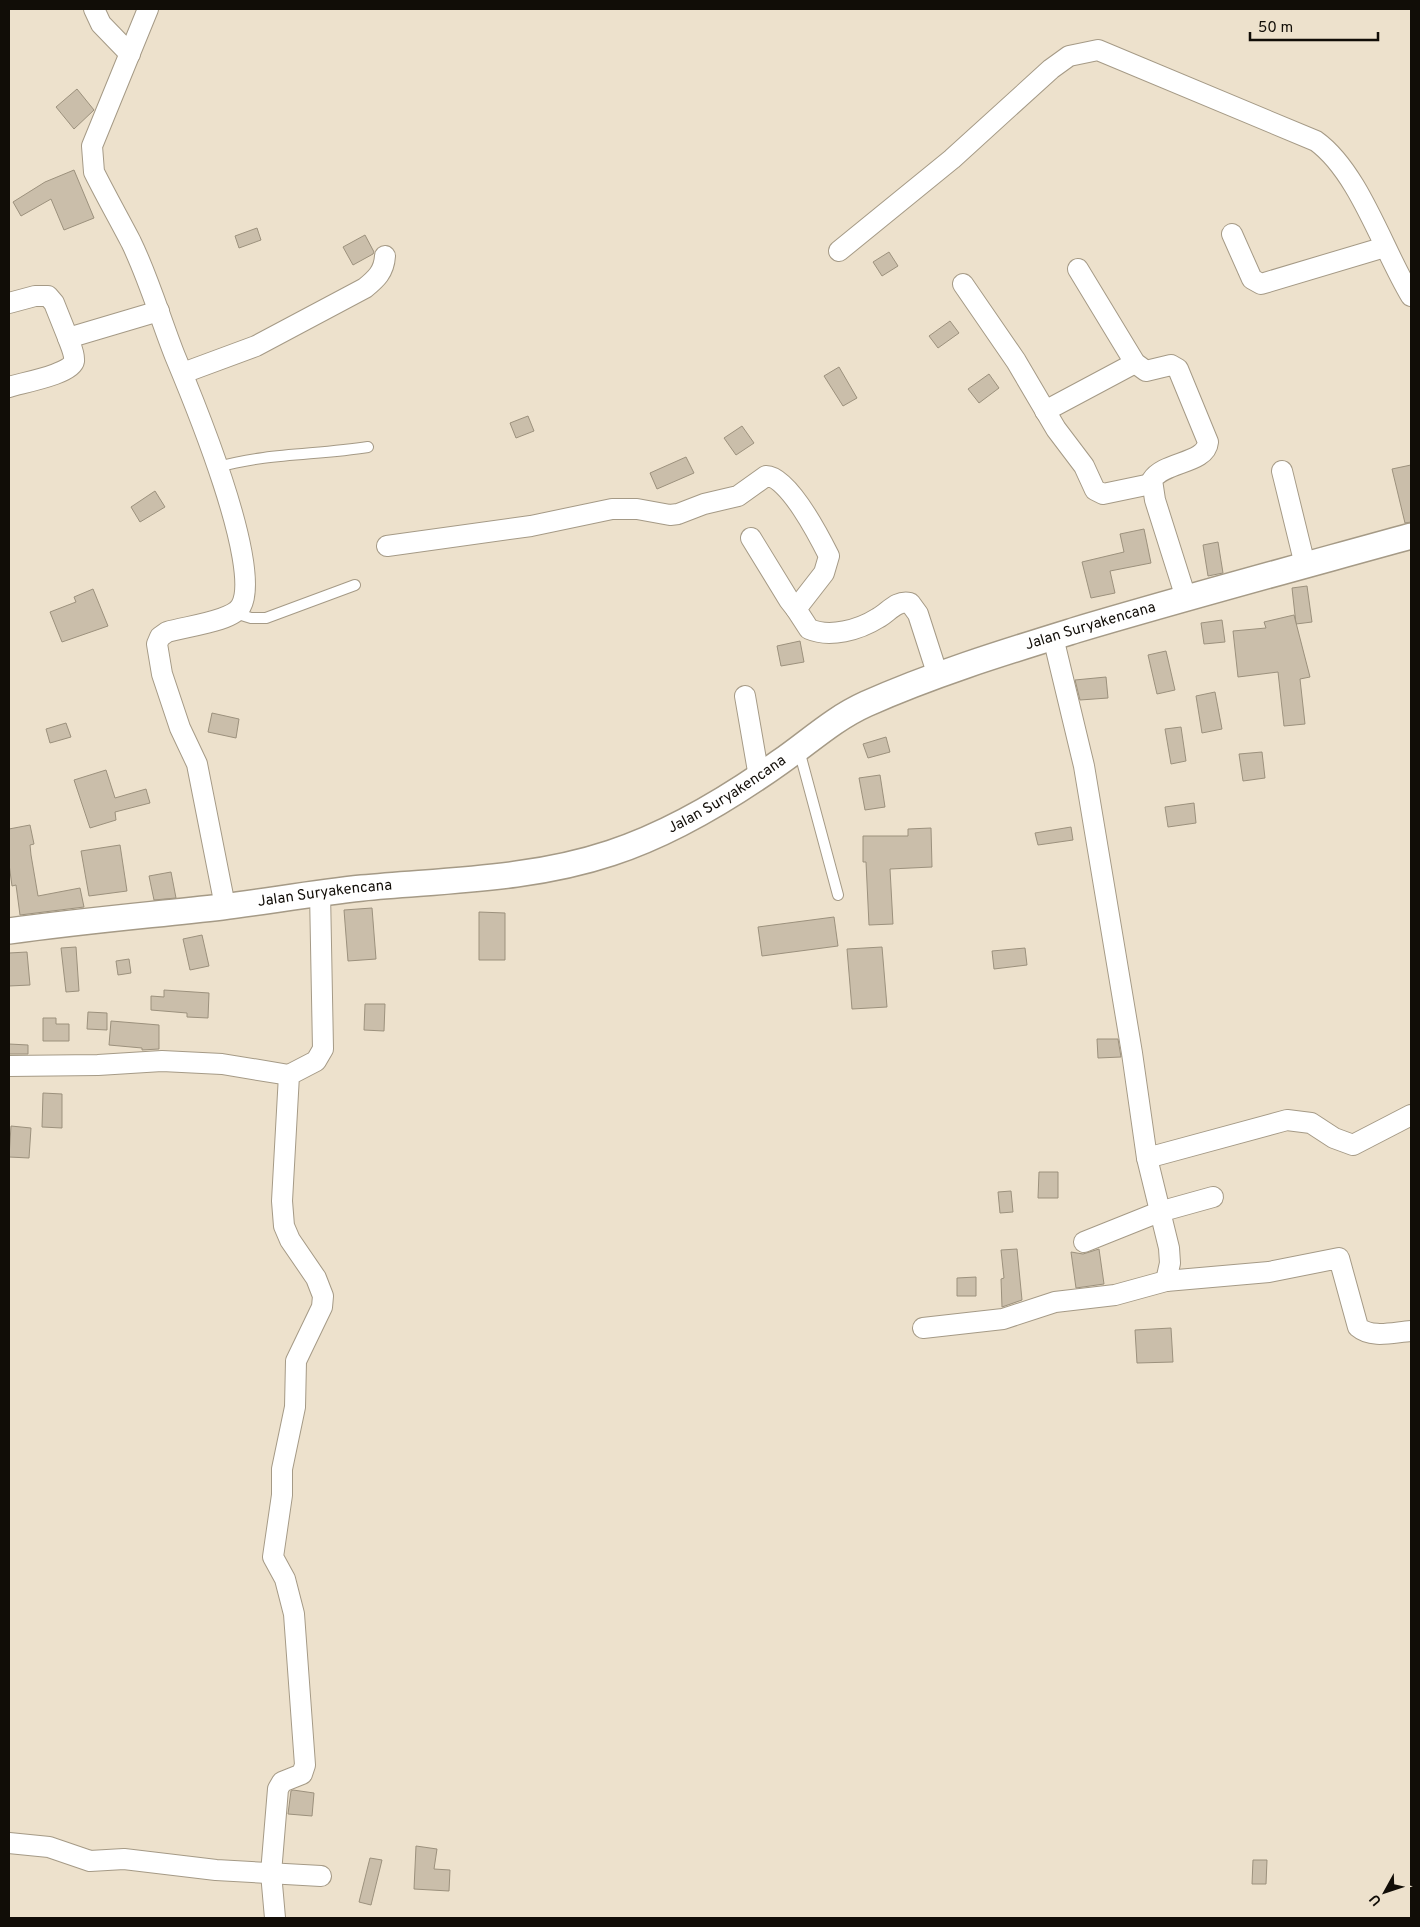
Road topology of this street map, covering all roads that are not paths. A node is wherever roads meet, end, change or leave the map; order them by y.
1 (94, 9) edge
2 (148, 9) edge
3 (130, 54) junction
4 (1232, 234) dead end
5 (1385, 247) junction
6 (839, 251) dead end
7 (385, 256) dead end
8 (1078, 269) dead end
9 (963, 284) dead end
10 (1411, 296) edge
11 (9, 303) edge
12 (159, 311) junction
13 (68, 338) junction
14 (1135, 363) junction
15 (183, 373) junction
16 (9, 387) edge
17 (1045, 411) junction
18 (368, 447) dead end
19 (218, 466) junction
20 (1282, 471) dead end
21 (1151, 484) junction
22 (1411, 536) edge
23 (751, 538) dead end
24 (387, 546) dead end
25 (1304, 565) junction
26 (354, 585) dead end
27 (1186, 598) junction
28 (796, 609) junction
29 (235, 613) junction
30 (1053, 637) junction
31 (938, 676) junction
32 (745, 696) dead end
33 (799, 747) junction
34 (759, 777) junction
35 (320, 892) junction
36 (838, 896) dead end
37 (225, 906) junction
38 (9, 931) edge
39 (9, 1066) edge
40 (289, 1076) junction
41 (1411, 1115) edge
42 (1147, 1158) junction
43 (1213, 1197) dead end
44 (1160, 1212) junction
45 (1084, 1242) dead end
46 (1166, 1281) junction
47 (923, 1328) dead end
48 (1411, 1331) edge
49 (9, 1843) edge
50 (270, 1873) junction
51 (321, 1876) dead end
52 (275, 1918) edge

1 - 3 street
2 - 3 street
3 - 12 street
4 - 5 street
5 - 6 street
5 - 10 street
7 - 15 street
8 - 14 street
9 - 17 street
11 - 13 street
12 - 13 street
12 - 15 street
13 - 16 street
14 - 17 street
14 - 21 street
15 - 19 street
17 - 21 street
18 - 19 lane
19 - 29 street
20 - 25 street
21 - 27 street
22 - 25 street, Jalan Suryakencana
23 - 28 street
24 - 28 street
25 - 27 street, Jalan Suryakencana
26 - 29 lane
27 - 30 street, Jalan Suryakencana
28 - 31 street
29 - 37 street
30 - 31 street, Jalan Suryakencana
30 - 42 street
31 - 33 street, Jalan Suryakencana
32 - 34 street
33 - 34 street, Jalan Suryakencana
33 - 36 lane
34 - 35 street, Jalan Suryakencana
35 - 37 street, Jalan Suryakencana
35 - 40 street
37 - 38 street, Jalan Suryakencana
39 - 40 street
40 - 50 street
41 - 42 street
42 - 44 street
43 - 44 street
44 - 45 street
44 - 46 street
46 - 47 street
46 - 48 street
49 - 50 street
50 - 51 street
50 - 52 street

